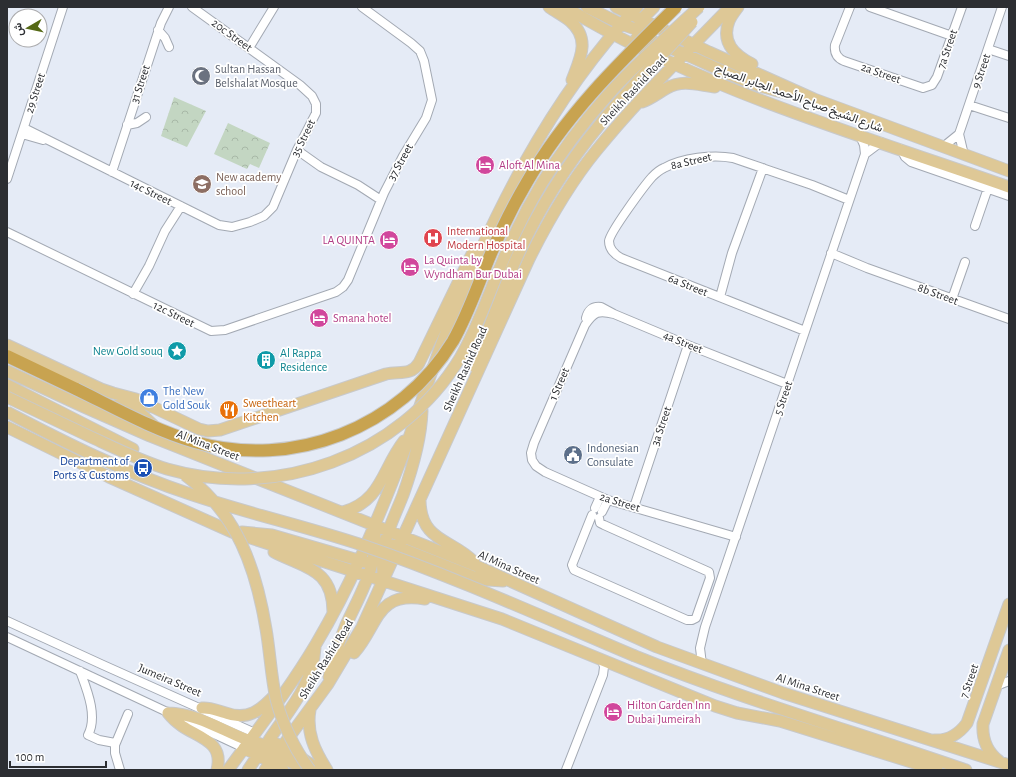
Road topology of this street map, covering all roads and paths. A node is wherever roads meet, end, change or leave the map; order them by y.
1 (64, 7) edge
2 (164, 7) edge
3 (169, 7) edge
4 (192, 7) edge
5 (274, 7) edge
6 (362, 7) edge
7 (549, 7) edge
8 (565, 7) edge
9 (587, 7) edge
10 (616, 7) edge
11 (654, 7) edge
12 (676, 7) edge
13 (699, 7) edge
14 (706, 7) edge
15 (730, 7) edge
16 (738, 7) edge
17 (850, 7) edge
18 (870, 7) edge
19 (962, 7) edge
20 (1002, 7) edge
21 (634, 10) edge
22 (642, 19) junction
23 (621, 24) junction
24 (159, 26) junction
25 (613, 33) junction
26 (952, 36) junction
27 (638, 38) junction
28 (669, 40) junction
29 (694, 45) junction
30 (247, 46) junction
31 (169, 47) dead end
32 (988, 49) junction
33 (685, 54) junction
34 (1009, 56) edge
35 (662, 58) junction
36 (675, 64) junction
37 (782, 86) junction
38 (927, 87) joint
39 (730, 88) junction
40 (310, 93) joint
41 (568, 95) junction
42 (805, 95) junction
43 (637, 104) junction
44 (969, 105) junction
45 (146, 117) dead end
46 (1009, 118) edge
47 (127, 126) junction
48 (23, 131) junction
49 (959, 134) junction
50 (860, 136) junction
51 (881, 142) junction
52 (944, 147) junction
53 (901, 149) junction
54 (297, 150) junction
55 (595, 152) junction
56 (865, 154) junction
57 (964, 155) junction
58 (293, 159) junction
59 (320, 167) junction
60 (762, 168) junction
61 (109, 171) junction
62 (1009, 171) edge
63 (7, 179) edge
64 (1009, 187) edge
65 (988, 188) junction
66 (509, 193) junction
67 (383, 196) junction
68 (1009, 196) edge
69 (850, 198) junction
70 (178, 205) junction
71 (255, 220) joint
72 (976, 226) dead end
73 (7, 232) edge
74 (610, 247) joint
75 (831, 256) junction
76 (964, 261) dead end
77 (346, 283) joint
78 (135, 295) junction
79 (717, 296) junction
80 (952, 299) junction
81 (596, 310) joint
82 (1009, 319) edge
83 (806, 329) junction
84 (7, 345) edge
85 (688, 345) junction
86 (7, 356) edge
87 (7, 371) edge
88 (788, 382) junction
89 (7, 386) edge
90 (113, 393) junction
91 (7, 397) edge
92 (421, 400) junction
93 (465, 402) junction
94 (7, 412) edge
95 (7, 427) edge
96 (411, 433) junction
97 (169, 444) junction
98 (529, 461) joint
99 (600, 497) junction
100 (608, 500) junction
101 (420, 501) junction
102 (634, 506) junction
103 (343, 512) junction
104 (597, 513) junction
105 (374, 525) junction
106 (388, 530) junction
107 (232, 532) junction
108 (404, 537) junction
109 (735, 540) junction
110 (259, 542) junction
111 (380, 545) junction
112 (399, 547) junction
113 (361, 556) junction
114 (394, 560) junction
115 (378, 563) junction
116 (479, 567) junction
117 (354, 571) junction
118 (369, 576) junction
119 (384, 581) junction
120 (510, 581) junction
121 (457, 604) junction
122 (1009, 604) edge
123 (333, 612) junction
124 (7, 621) edge
125 (7, 637) edge
126 (701, 641) junction
127 (315, 646) junction
128 (1009, 650) edge
129 (686, 658) junction
130 (602, 659) junction
131 (702, 664) junction
132 (616, 665) junction
133 (340, 666) junction
134 (1007, 666) edge
135 (80, 671) junction
136 (603, 675) junction
137 (1009, 681) edge
138 (292, 682) junction
139 (328, 684) junction
140 (996, 686) junction
141 (202, 708) junction
142 (310, 710) junction
143 (726, 710) junction
144 (168, 713) junction
145 (128, 714) dead end
146 (838, 727) junction
147 (929, 740) junction
148 (116, 743) junction
149 (264, 749) edge
150 (1005, 763) edge
151 (120, 770) edge
152 (217, 770) edge
153 (228, 770) edge
154 (248, 770) edge
155 (283, 770) edge
156 (305, 770) edge
157 (310, 770) edge
158 (319, 770) edge
159 (327, 770) edge
160 (566, 770) edge
161 (938, 770) edge
162 (966, 770) edge

1 - 48 street, 29 Street
2 - 24 street, 31 Street
3 - 24 street, 31 Street
4 - 30 street, 20c Street
5 - 30 street
6 - 67 street, 37 Street
7 - 41 main road
8 - 25 main road, شارع الشيخ صباح الأحمد الجابر الصباح
9 - 23 main road
10 - 21 main road, شارع الشيخ صباح الأحمد الجابر الصباح
11 - 22 main road
12 - 86 highway, bridge
13 - 91 main road, bridge
14 - 93 main road, bridge
15 - 29 main road, Sheikh Rashid Road
16 - 37 main road
17 - 38 street, 2a Street
18 - 26 street
19 - 26 street, 7a Street
20 - 32 street, 9 Street
21 - 22 main road, شارع الشيخ صباح الأحمد الجابر الصباح
21 - 23 main road, Sheikh Rashid Road
22 - 27 main road
22 - 28 main road, شارع الشيخ صباح الأحمد الجابر الصباح
23 - 25 main road, Sheikh Rashid Road
23 - 27 main road
24 - 31 street
24 - 47 street, 31 Street
25 - 27 main road, شارع الشيخ صباح الأحمد الجابر الصباح
25 - 41 main road, Sheikh Rashid Road
26 - 38 street, 7a Street
27 - 28 main road
27 - 35 main road, شارع الشيخ صباح الأحمد الجابر الصباح
28 - 29 main road, شارع الشيخ صباح الأحمد الجابر الصباح
28 - 33 main road
28 - 35 main road
29 - 33 main road, Sheikh Rashid Road
29 - 37 main road, شارع الشيخ صباح الأحمد الجابر الصباح
30 - 40 street, 20c Street
32 - 34 street
32 - 44 street, 9 Street
33 - 36 main road, Sheikh Rashid Road
33 - 42 main road
35 - 36 main road, شارع الشيخ صباح الأحمد الجابر الصباح
35 - 55 main road
36 - 39 main road, شارع الشيخ صباح الأحمد الجابر الصباح
36 - 43 main road, Sheikh Rashid Road
37 - 42 main road, شارع الشيخ صباح الأحمد الجابر الصباح
39 - 43 main road
39 - 50 main road, شارع الشيخ صباح الأحمد الجابر الصباح
40 - 54 street, 35 Street
41 - 66 main road, Sheikh Rashid Road
42 - 52 main road, شارع الشيخ صباح الأحمد الجابر الصباح
43 - 55 main road, Sheikh Rashid Road
44 - 46 street
44 - 49 street, 9 Street
45 - 47 street
47 - 61 street, 31 Street
48 - 61 street, 14c Street
48 - 63 street, 29 Street
49 - 52 street
49 - 57 street
50 - 51 main road, شارع الشيخ صباح الأحمد الجابر الصباح
50 - 56 street
51 - 53 main road, شارع الشيخ صباح الأحمد الجابر الصباح
51 - 56 street
52 - 57 main road, شارع الشيخ صباح الأحمد الجابر الصباح
53 - 64 main road, شارع الشيخ صباح الأحمد الجابر الصباح
53 - 65 street
54 - 58 street, 35 Street
54 - 59 street
55 - 93 main road, Sheikh Rashid Road
56 - 69 street, 5 Street
57 - 62 main road, شارع الشيخ صباح الأحمد الجابر الصباح
58 - 59 street
58 - 71 street, 35 Street
59 - 67 street
60 - 69 street, 8a Street
60 - 74 street, 8a Street
60 - 79 street
61 - 70 street, 14c Street
65 - 68 street
65 - 72 street
66 - 90 main road
66 - 92 main road, Sheikh Rashid Road
67 - 77 street, 37 Street
69 - 75 street, 5 Street
70 - 71 street, 14c Street
70 - 78 street
73 - 78 street, 12c Street
74 - 79 street, 6a Street
75 - 80 street, 8b Street
75 - 83 street, 5 Street
76 - 80 street
77 - 78 street, 12c Street
79 - 83 street, 6a Street
80 - 82 street, 8b Street
81 - 85 street, 4a Street
81 - 98 street, 1 Street
83 - 88 street, 5 Street
84 - 90 main road
85 - 88 street, 4a Street
85 - 102 street, 3a Street
87 - 97 main road, Al Mina Street
88 - 109 street, 5 Street
89 - 157 main road, bridge
90 - 97 main road
92 - 96 main road, Sheikh Rashid Road
92 - 106 main road
93 - 101 main road, Sheikh Rashid Road
94 - 146 main road, bridge
95 - 107 main road
96 - 103 main road
96 - 105 main road, Sheikh Rashid Road
97 - 103 main road, Al Mina Street
98 - 99 street, 2a Street
99 - 100 street, 2a Street
99 - 104 street
100 - 102 street, 2a Street
100 - 104 street
101 - 108 main road, Sheikh Rashid Road
101 - 116 main road
102 - 109 street, 2a Street
103 - 105 main road, Al Mina Street
104 - 104 street
105 - 106 main road, Al Mina Street
105 - 111 main road
105 - 113 main road, Sheikh Rashid Road
106 - 108 main road, Al Mina Street
106 - 111 main road
107 - 110 main road
107 - 113 main road
108 - 112 main road, Sheikh Rashid Road
108 - 116 main road, Al Mina Street
109 - 126 street, 5 Street
110 - 117 main road
110 - 123 main road
111 - 112 main road
111 - 113 main road
111 - 115 main road
112 - 114 main road, Sheikh Rashid Road
112 - 120 main road
113 - 115 main road
113 - 117 main road, Sheikh Rashid Road
114 - 115 main road
114 - 119 main road, Sheikh Rashid Road
115 - 118 main road
115 - 119 main road
116 - 120 main road, Al Mina Street
117 - 118 main road
117 - 123 main road, Sheikh Rashid Road
118 - 119 main road
118 - 139 main road
119 - 121 main road
119 - 133 main road, Sheikh Rashid Road
120 - 129 main road, Al Mina Street
121 - 130 main road
121 - 133 main road
122 - 147 main road, 7 Street
123 - 127 main road, Sheikh Rashid Road
124 - 141 street, Jumeira Street
125 - 135 street
126 - 129 street, 5 Street
126 - 131 street, 5 Street
127 - 138 main road, Sheikh Rashid Road
127 - 149 main road
128 - 134 main road
129 - 131 main road, Al Mina Street
130 - 132 main road
130 - 136 street
131 - 147 main road, Al Mina Street
132 - 136 street
132 - 143 main road
133 - 139 main road, Sheikh Rashid Road
134 - 140 main road
135 - 144 street
135 - 148 street
136 - 160 street
137 - 140 street
138 - 141 main road
138 - 149 main road, Sheikh Rashid Road
139 - 142 main road, Sheikh Rashid Road
140 - 150 main road
141 - 149 street, Jumeira Street
142 - 149 main road, Sheikh Rashid Road
142 - 159 main road
143 - 146 main road
143 - 161 main road
144 - 149 main road
144 - 152 main road
145 - 148 street
146 - 162 main road
147 - 150 main road, Al Mina Street
148 - 151 street
149 - 153 main road, Sheikh Rashid Road
149 - 154 main road
149 - 155 main road, Jumeira Street
149 - 156 main road
149 - 158 main road, Jumeira Street

